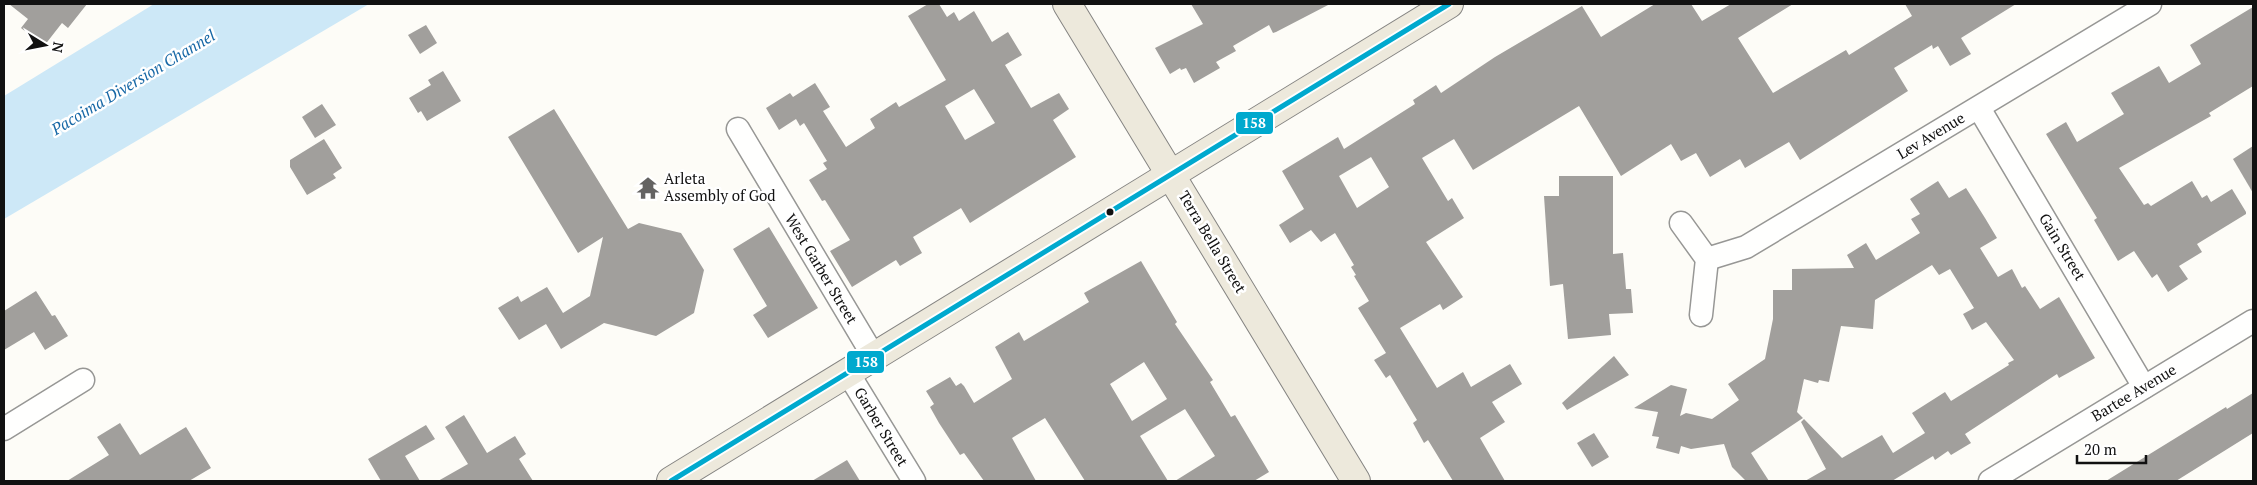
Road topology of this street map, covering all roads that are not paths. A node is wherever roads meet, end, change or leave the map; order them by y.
1 (1067, 4) edge
2 (1449, 4) edge
3 (2150, 4) edge
4 (1979, 108) junction
5 (738, 129) dead end
6 (1172, 173) junction
7 (1681, 223) dead end
8 (1707, 260) junction
9 (1700, 315) dead end
10 (2253, 321) edge
11 (874, 357) junction
12 (848, 373) junction
13 (83, 380) dead end
14 (2144, 387) junction
15 (4, 429) edge
16 (671, 481) edge
17 (914, 481) edge
18 (1356, 481) edge
19 (1990, 481) edge

1 - 6 main road, Terra Bella Street
2 - 6 main road
3 - 4 street, Lev Avenue
4 - 8 street, Lev Avenue
4 - 14 street, Gain Street
5 - 11 street, West Garber Street
6 - 11 main road
6 - 18 main road, Terra Bella Street
7 - 8 street
8 - 9 street
10 - 14 street, Bartee Avenue
11 - 12 main road
12 - 16 main road
12 - 17 street, Garber Street
13 - 15 street
14 - 19 street, Bartee Avenue

